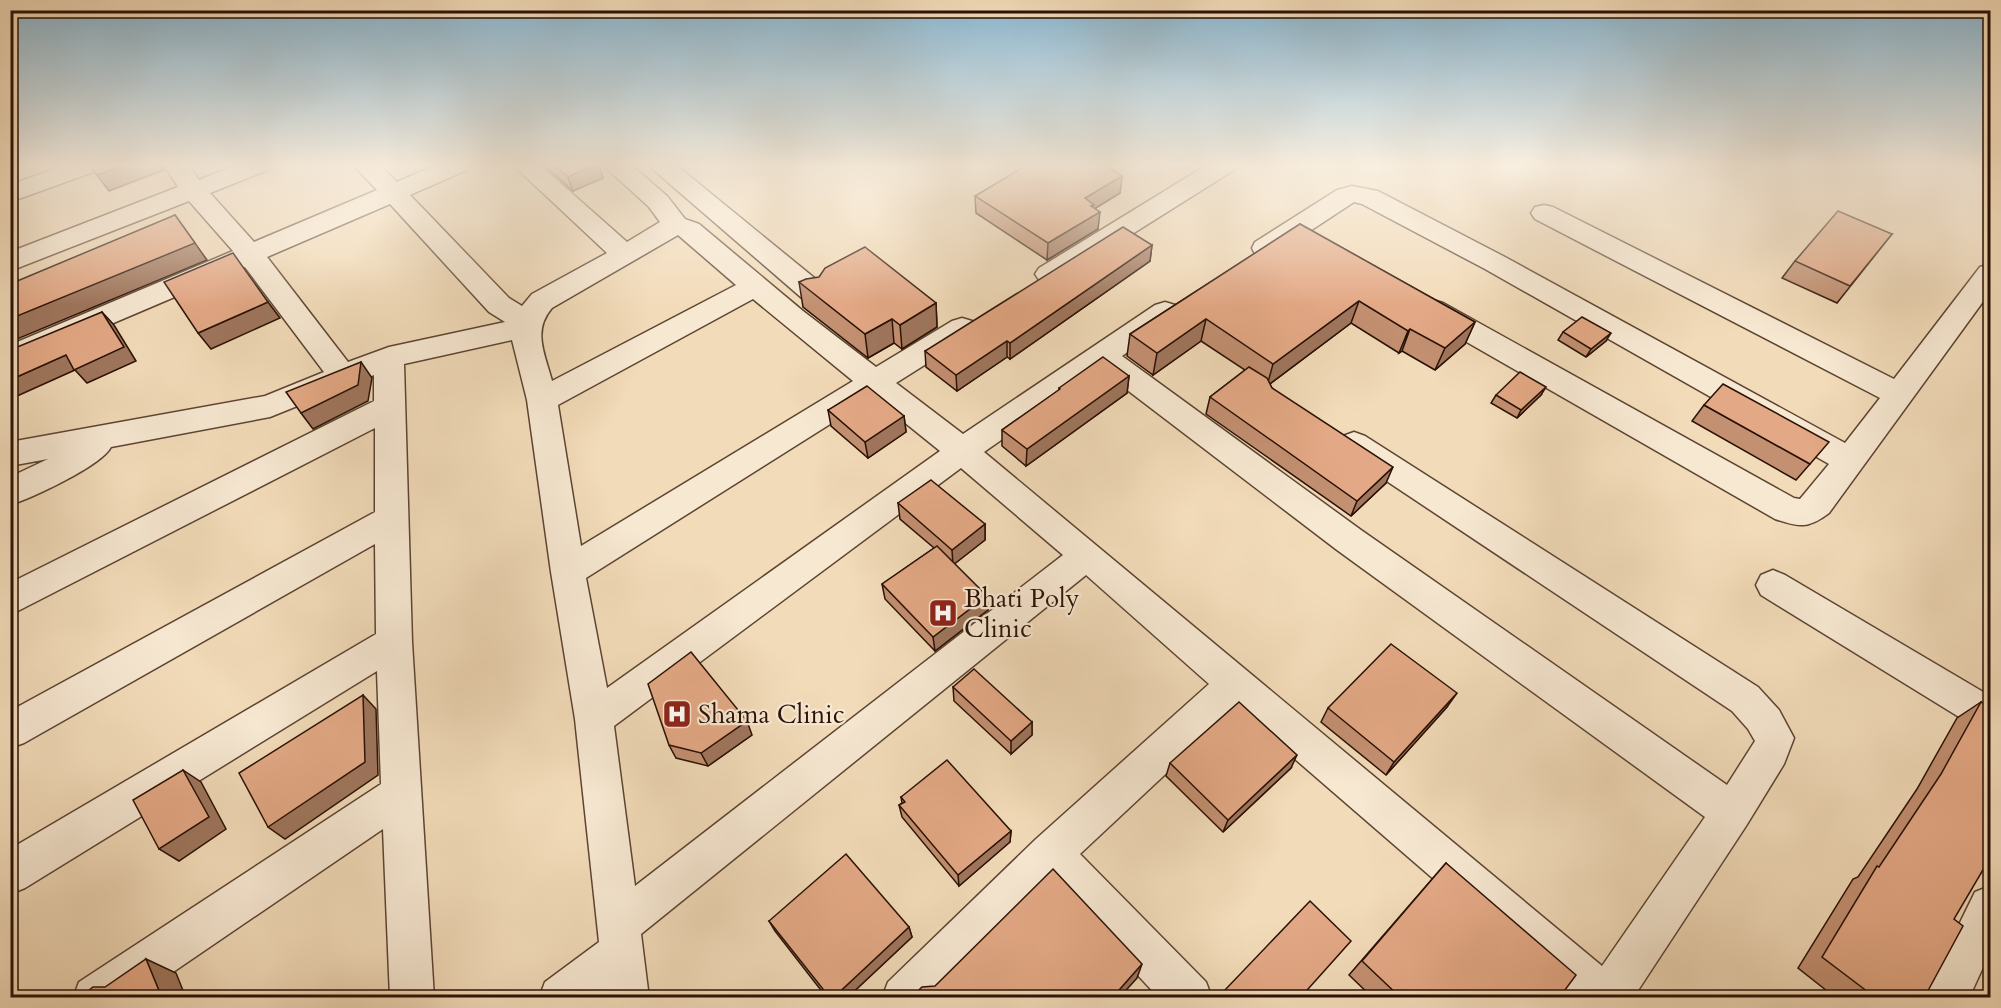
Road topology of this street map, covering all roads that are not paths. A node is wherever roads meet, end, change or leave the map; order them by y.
1 (137, 212) edge
2 (213, 212) edge
3 (347, 212) edge
4 (413, 212) edge
5 (578, 212) edge
6 (668, 212) edge
7 (689, 212) edge
8 (1150, 212) edge
9 (1322, 212) edge
10 (1400, 212) edge
11 (1544, 213) dead end
12 (697, 225) junction
13 (1293, 231) junction
14 (1324, 248) edge
15 (250, 254) junction
16 (625, 254) junction
17 (1245, 261) edge
18 (10, 262) edge
19 (1990, 273) edge
20 (756, 286) junction
21 (1023, 290) edge
22 (813, 292) edge
23 (1407, 295) edge
24 (1187, 298) edge
25 (983, 315) edge
26 (528, 321) junction
27 (1101, 355) junction
28 (10, 357) edge
29 (389, 357) junction
30 (342, 375) junction
31 (874, 383) junction
32 (1898, 394) junction
33 (542, 400) junction
34 (388, 408) junction
35 (1329, 428) edge
36 (114, 435) junction
37 (962, 451) junction
38 (10, 454) edge
39 (1848, 460) junction
40 (10, 492) edge
41 (390, 520) junction
42 (1087, 555) junction
43 (568, 572) junction
44 (1773, 585) dead end
45 (10, 600) edge
46 (394, 642) junction
47 (1235, 684) junction
48 (1990, 716) edge
49 (594, 719) junction
50 (10, 730) edge
51 (402, 793) junction
52 (1732, 812) junction
53 (1051, 853) junction
54 (10, 873) edge
55 (1990, 907) edge
56 (621, 938) junction
57 (95, 998) edge
58 (412, 998) edge
59 (561, 998) edge
60 (627, 998) edge
61 (904, 998) edge
62 (1190, 998) edge
63 (1606, 998) edge
64 (1945, 998) edge

1 - 18 street
2 - 15 street
3 - 15 street
4 - 26 street
5 - 16 street
6 - 12 street
7 - 12 street
8 - 21 street
9 - 13 street
10 - 39 street
11 - 32 street
12 - 16 street
12 - 20 street
12 - 22 street
13 - 14 street
13 - 17 street
15 - 28 street
15 - 30 street
16 - 26 street
19 - 32 street
20 - 31 street
20 - 33 street
23 - 39 street
24 - 27 street
25 - 31 street
26 - 29 street
26 - 33 street
27 - 37 street
27 - 52 street
29 - 30 street
29 - 34 street
30 - 36 street
31 - 37 street
31 - 43 street
32 - 39 street
33 - 43 street
34 - 41 street
34 - 45 street
35 - 52 street
36 - 38 street
36 - 40 street
37 - 42 street
37 - 49 street
41 - 46 street
41 - 50 street
42 - 47 street
42 - 56 street
43 - 49 street
44 - 48 street
46 - 51 street
46 - 54 street
47 - 53 street
47 - 63 street
49 - 56 street
51 - 57 street
51 - 58 street
52 - 63 street
53 - 61 street
53 - 62 street
55 - 64 street
56 - 59 street
56 - 60 street

